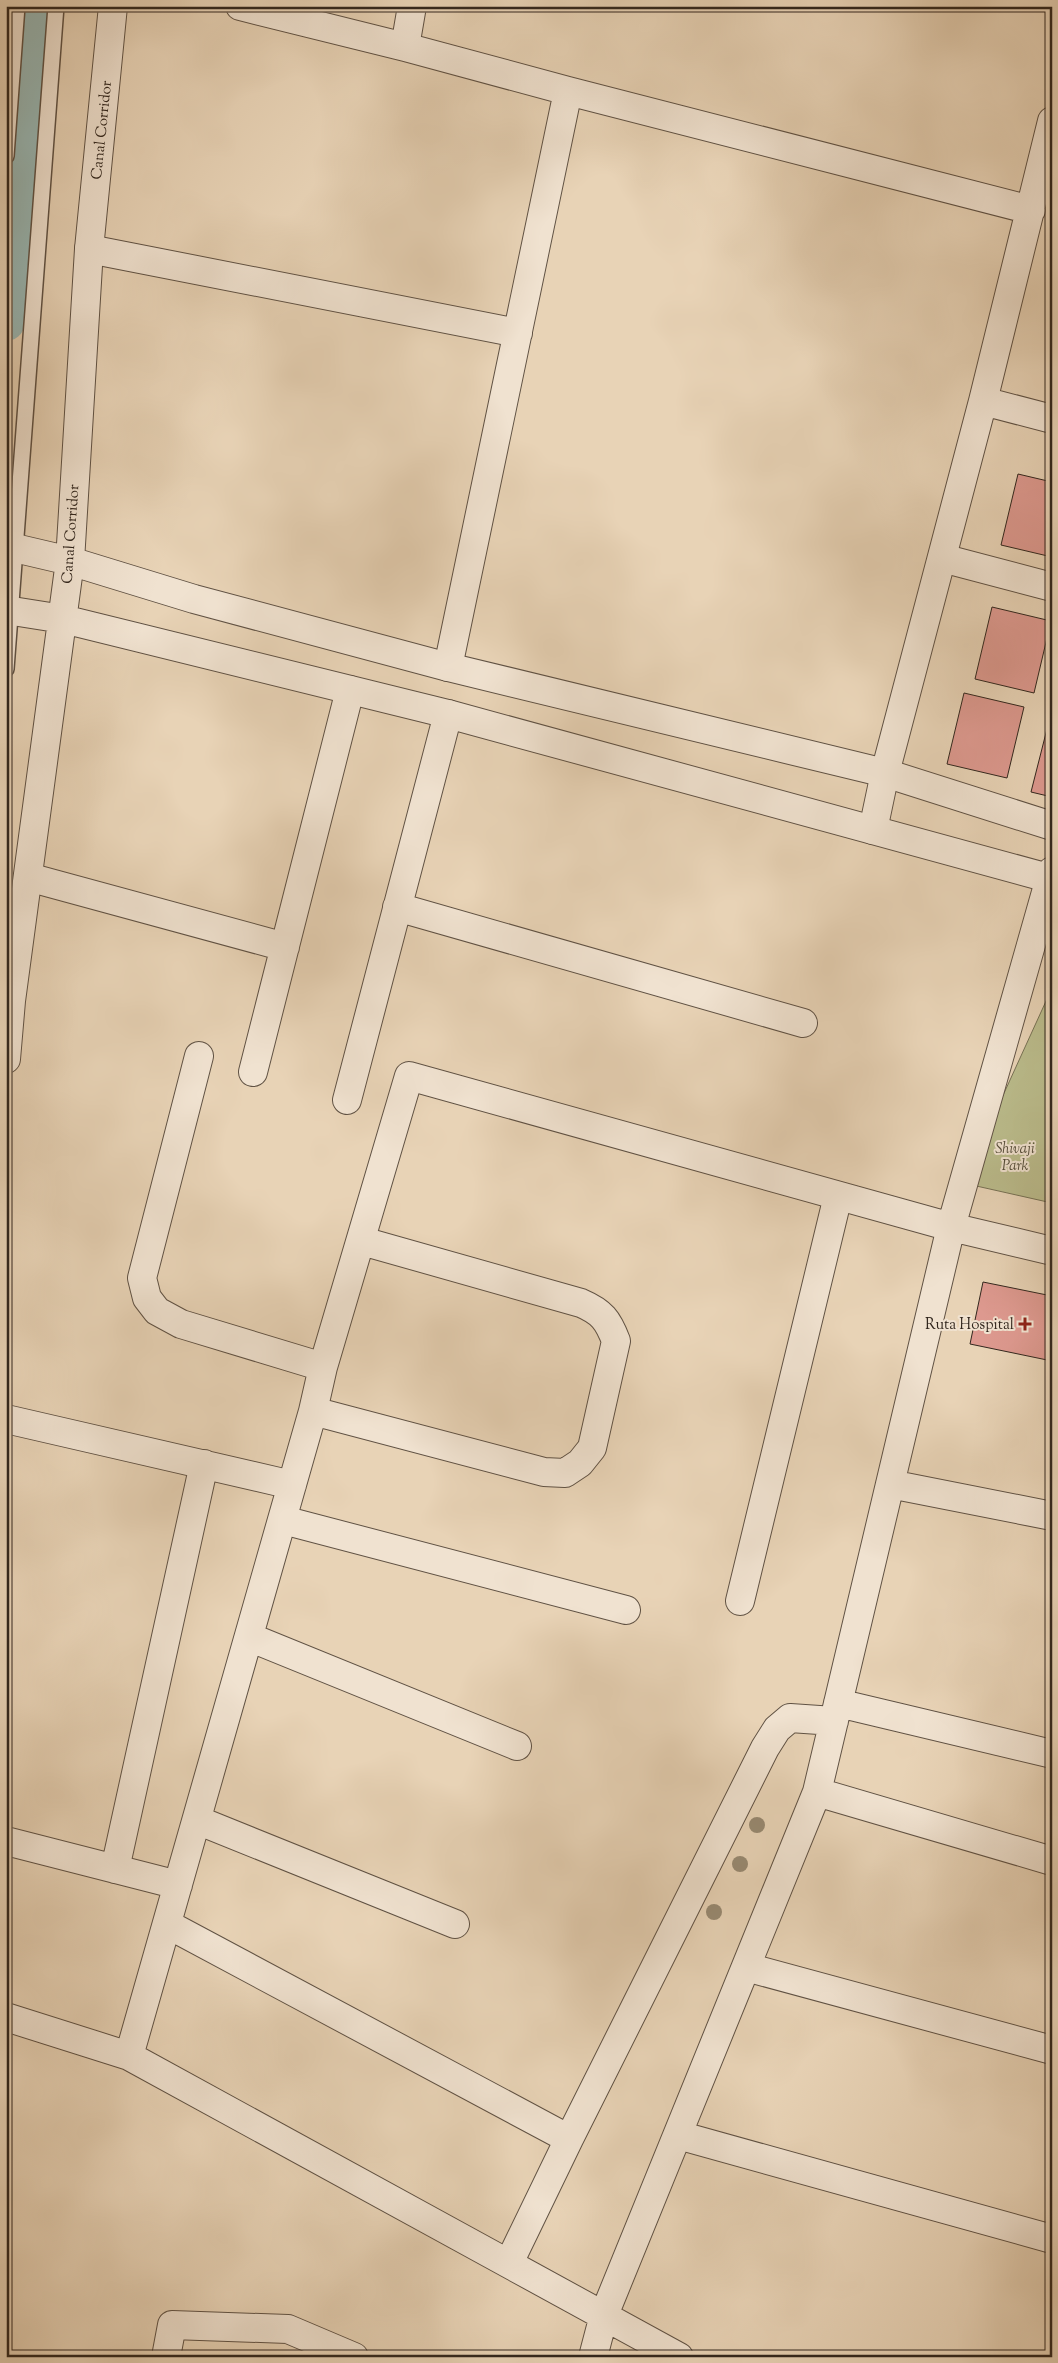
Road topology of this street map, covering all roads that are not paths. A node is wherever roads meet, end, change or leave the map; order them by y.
1 (17, 6) edge
2 (56, 6) edge
3 (113, 6) edge
4 (240, 6) edge
5 (412, 6) edge
6 (405, 46) junction
7 (568, 91) junction
8 (1052, 121) edge
9 (6, 156) edge
10 (1048, 156) edge
11 (1031, 210) junction
12 (89, 249) junction
13 (518, 333) junction
14 (983, 401) junction
15 (1052, 419) edge
16 (10, 547) edge
17 (942, 558) junction
18 (70, 561) junction
19 (1052, 588) edge
20 (8, 610) edge
21 (62, 619) junction
22 (448, 667) junction
23 (6, 669) edge
24 (350, 690) junction
25 (448, 714) junction
26 (885, 773) junction
27 (1052, 826) edge
28 (873, 830) junction
29 (1051, 876) edge
30 (28, 877) junction
31 (397, 907) junction
32 (285, 947) junction
33 (803, 1023) dead end
34 (199, 1056) dead end
35 (6, 1059) edge
36 (253, 1072) dead end
37 (347, 1100) dead end
38 (838, 1196) junction
39 (951, 1227) junction
40 (362, 1241) junction
41 (1052, 1251) edge
42 (323, 1367) junction
43 (313, 1411) junction
44 (6, 1419) edge
45 (204, 1464) junction
46 (890, 1484) junction
47 (292, 1485) junction
48 (1052, 1516) edge
49 (283, 1520) junction
50 (740, 1601) dead end
51 (626, 1610) dead end
52 (249, 1637) junction
53 (836, 1712) junction
54 (517, 1746) dead end
55 (1052, 1754) edge
56 (817, 1792) junction
57 (197, 1820) junction
58 (6, 1841) edge
59 (1052, 1861) edge
60 (115, 1869) junction
61 (178, 1885) junction
62 (167, 1924) junction
63 (455, 1924) dead end
64 (746, 1967) junction
65 (6, 2017) edge
66 (1052, 2050) edge
67 (130, 2056) junction
68 (678, 2135) junction
69 (569, 2139) junction
70 (1052, 2239) edge
71 (510, 2263) junction
72 (604, 2315) junction
73 (166, 2357) edge
74 (354, 2357) edge
75 (593, 2357) edge
76 (679, 2357) edge

1 - 9 lane
2 - 16 lane
3 - 12 street, Canal Corridor
4 - 6 street
5 - 6 street
6 - 7 street
7 - 11 street
7 - 13 street
8 - 10 street
10 - 11 street
11 - 14 street
12 - 13 street
12 - 18 street, Canal Corridor
13 - 22 street
14 - 15 street
14 - 17 street
16 - 18 street
16 - 20 lane
17 - 19 street
17 - 26 street
18 - 21 street, Canal Corridor
18 - 22 street
20 - 21 street
20 - 23 lane
21 - 24 street
21 - 30 street, Canal Corridor
22 - 26 street
24 - 25 street
24 - 32 street
25 - 28 street
25 - 31 street
26 - 27 street
26 - 28 street
28 - 29 street
29 - 39 street
30 - 32 street
30 - 35 street, Canal Corridor
31 - 33 street
31 - 37 street
32 - 36 street
34 - 42 street
38 - 39 street
38 - 40 street
38 - 50 street
39 - 41 street
39 - 46 street
40 - 42 street
40 - 43 street
42 - 43 street
43 - 47 street
44 - 45 street
45 - 47 street
45 - 60 street
46 - 48 street
46 - 53 street
47 - 49 street
49 - 51 street
49 - 52 street
52 - 54 street
52 - 57 street
53 - 55 street
53 - 56 street
53 - 69 street
56 - 59 street
56 - 64 street
57 - 61 street
57 - 63 street
58 - 60 street
60 - 61 street
61 - 62 street
62 - 67 street
62 - 69 street
64 - 66 street
64 - 68 street
65 - 67 street
67 - 71 street
68 - 70 street
68 - 72 street
69 - 71 street
71 - 72 street
72 - 75 street
72 - 76 street
73 - 74 street

